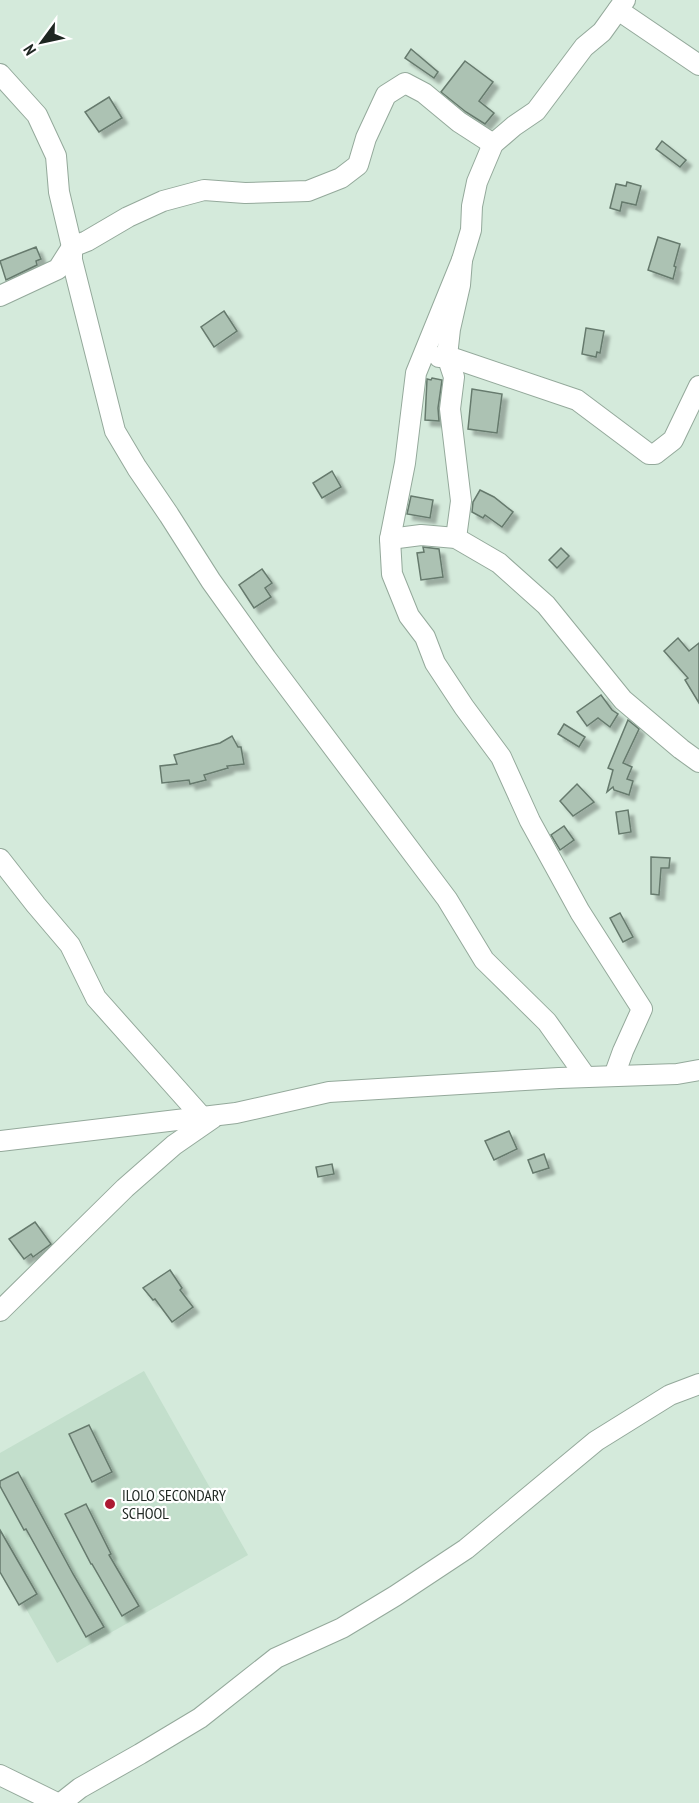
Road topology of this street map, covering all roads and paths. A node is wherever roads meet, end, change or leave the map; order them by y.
1 (622, 5) edge
2 (699, 65) edge
3 (0, 75) edge
4 (493, 144) junction
5 (72, 247) junction
6 (462, 261) junction
7 (0, 296) edge
8 (447, 356) junction
9 (421, 360) junction
10 (699, 386) edge
11 (456, 538) junction
12 (390, 539) junction
13 (699, 762) edge
14 (0, 859) edge
15 (699, 1070) edge
16 (614, 1076) junction
17 (586, 1077) junction
18 (210, 1116) junction
19 (0, 1141) edge
20 (0, 1311) edge
21 (699, 1384) edge
22 (0, 1774) edge
23 (59, 1803) edge

1 - 2 street
1 - 4 street
3 - 5 street
4 - 5 street
4 - 6 street
5 - 7 street
5 - 17 street
6 - 8 street
6 - 9 street
8 - 9 street
8 - 10 street
8 - 11 street
9 - 12 street
11 - 12 street
11 - 13 street
12 - 16 street
14 - 18 street
15 - 16 street
16 - 17 street
17 - 18 street
18 - 19 street
18 - 20 street
21 - 23 street
22 - 23 street

